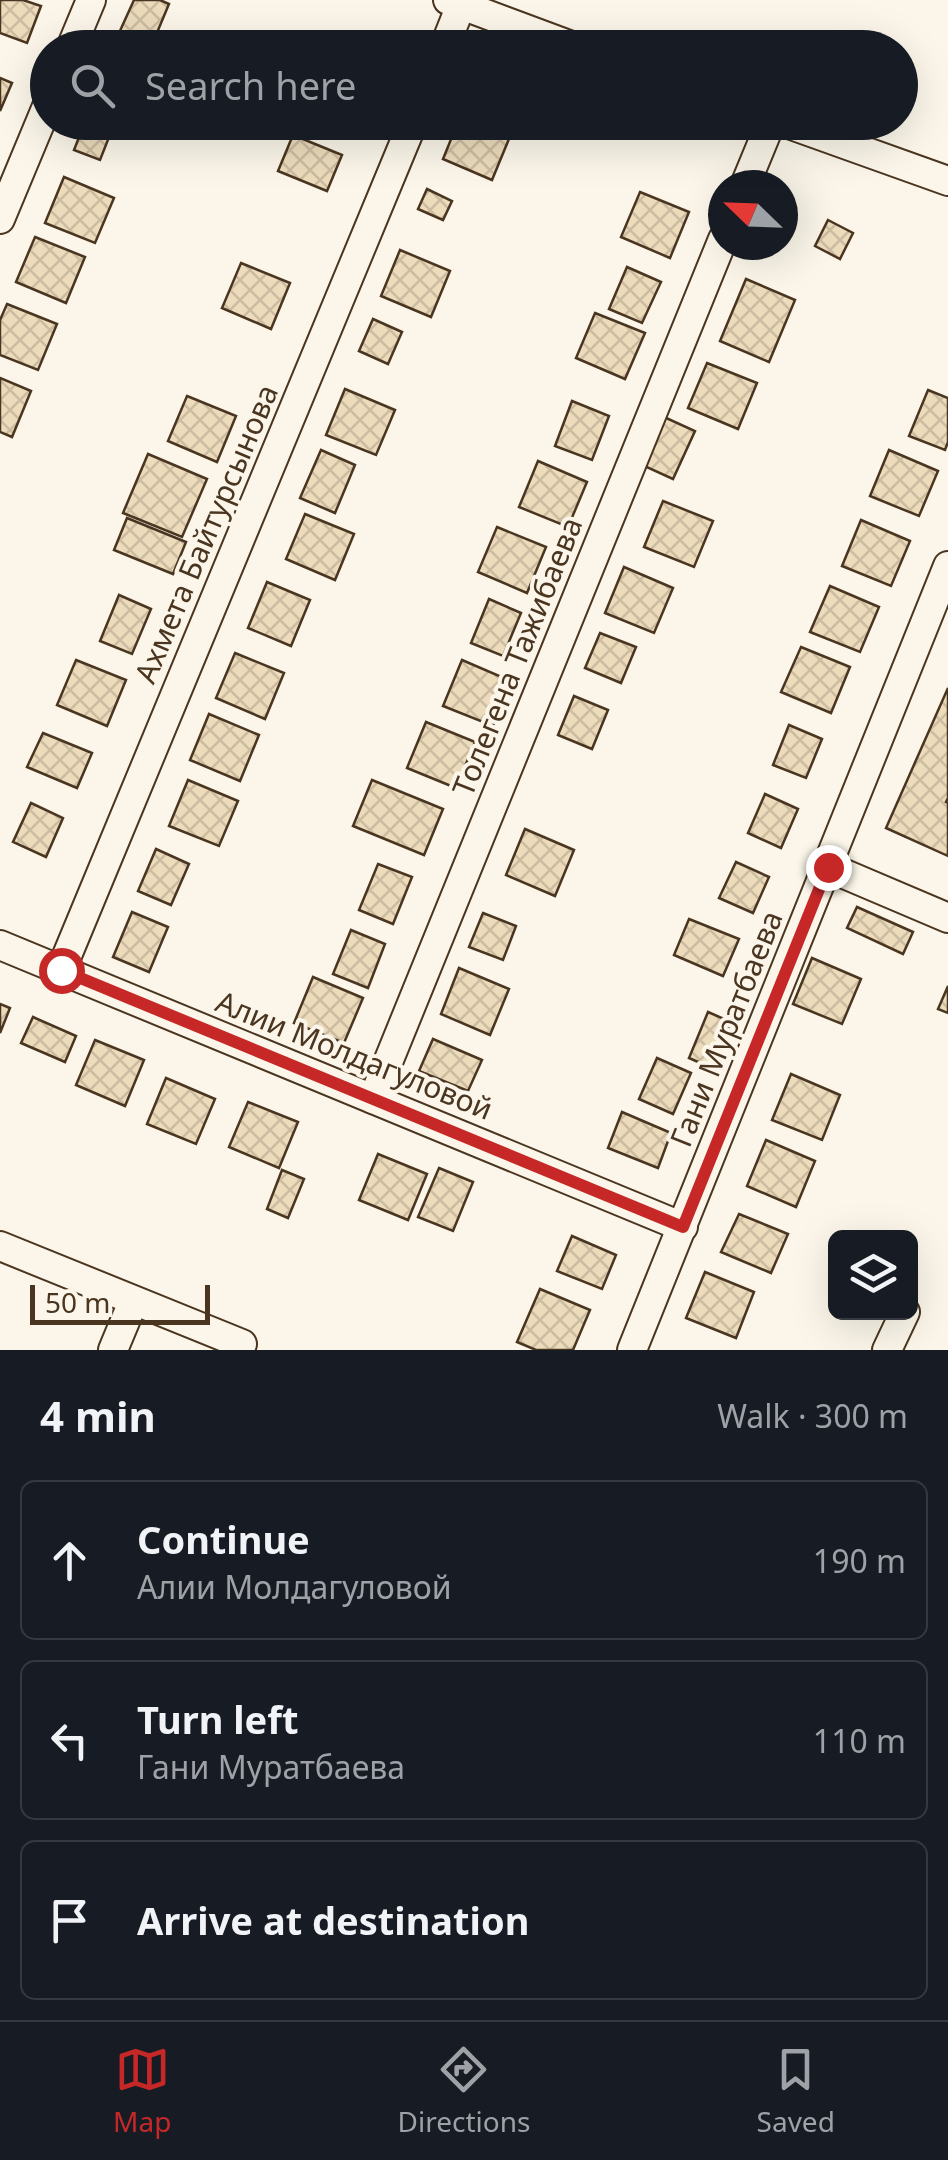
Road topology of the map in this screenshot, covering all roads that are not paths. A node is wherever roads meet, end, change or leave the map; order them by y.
1 (90, 0) edge
2 (454, 3) edge
3 (78, 30) edge
4 (448, 30) edge
5 (528, 30) edge
6 (33, 140) edge
7 (405, 140) edge
8 (763, 140) edge
9 (833, 140) edge
10 (751, 170) edge
11 (948, 181) edge
12 (0, 219) edge
13 (714, 260) edge
14 (948, 566) edge
15 (828, 867) junction
16 (948, 918) edge
17 (0, 945) edge
18 (61, 970) junction
19 (373, 1099) junction
20 (683, 1227) junction
21 (0, 1246) edge
22 (133, 1302) junction
23 (901, 1320) edge
24 (242, 1344) dead end
25 (113, 1350) edge
26 (632, 1350) edge
27 (888, 1350) edge

1 - 3 street
2 - 4 street
2 - 5 street
6 - 12 street
7 - 18 street, Ахмета Байтурсынова
8 - 10 street
9 - 11 street
13 - 19 street, Толегена Тажибаева
14 - 15 street, Гани Муратбаева
15 - 16 street
15 - 20 street, Гани Муратбаева
17 - 18 street, Алии Молдагуловой
18 - 19 street, Алии Молдагуловой
19 - 20 street, Алии Молдагуловой
20 - 26 street, Гани Муратбаева
21 - 22 street
22 - 24 street
22 - 25 street
23 - 27 street

